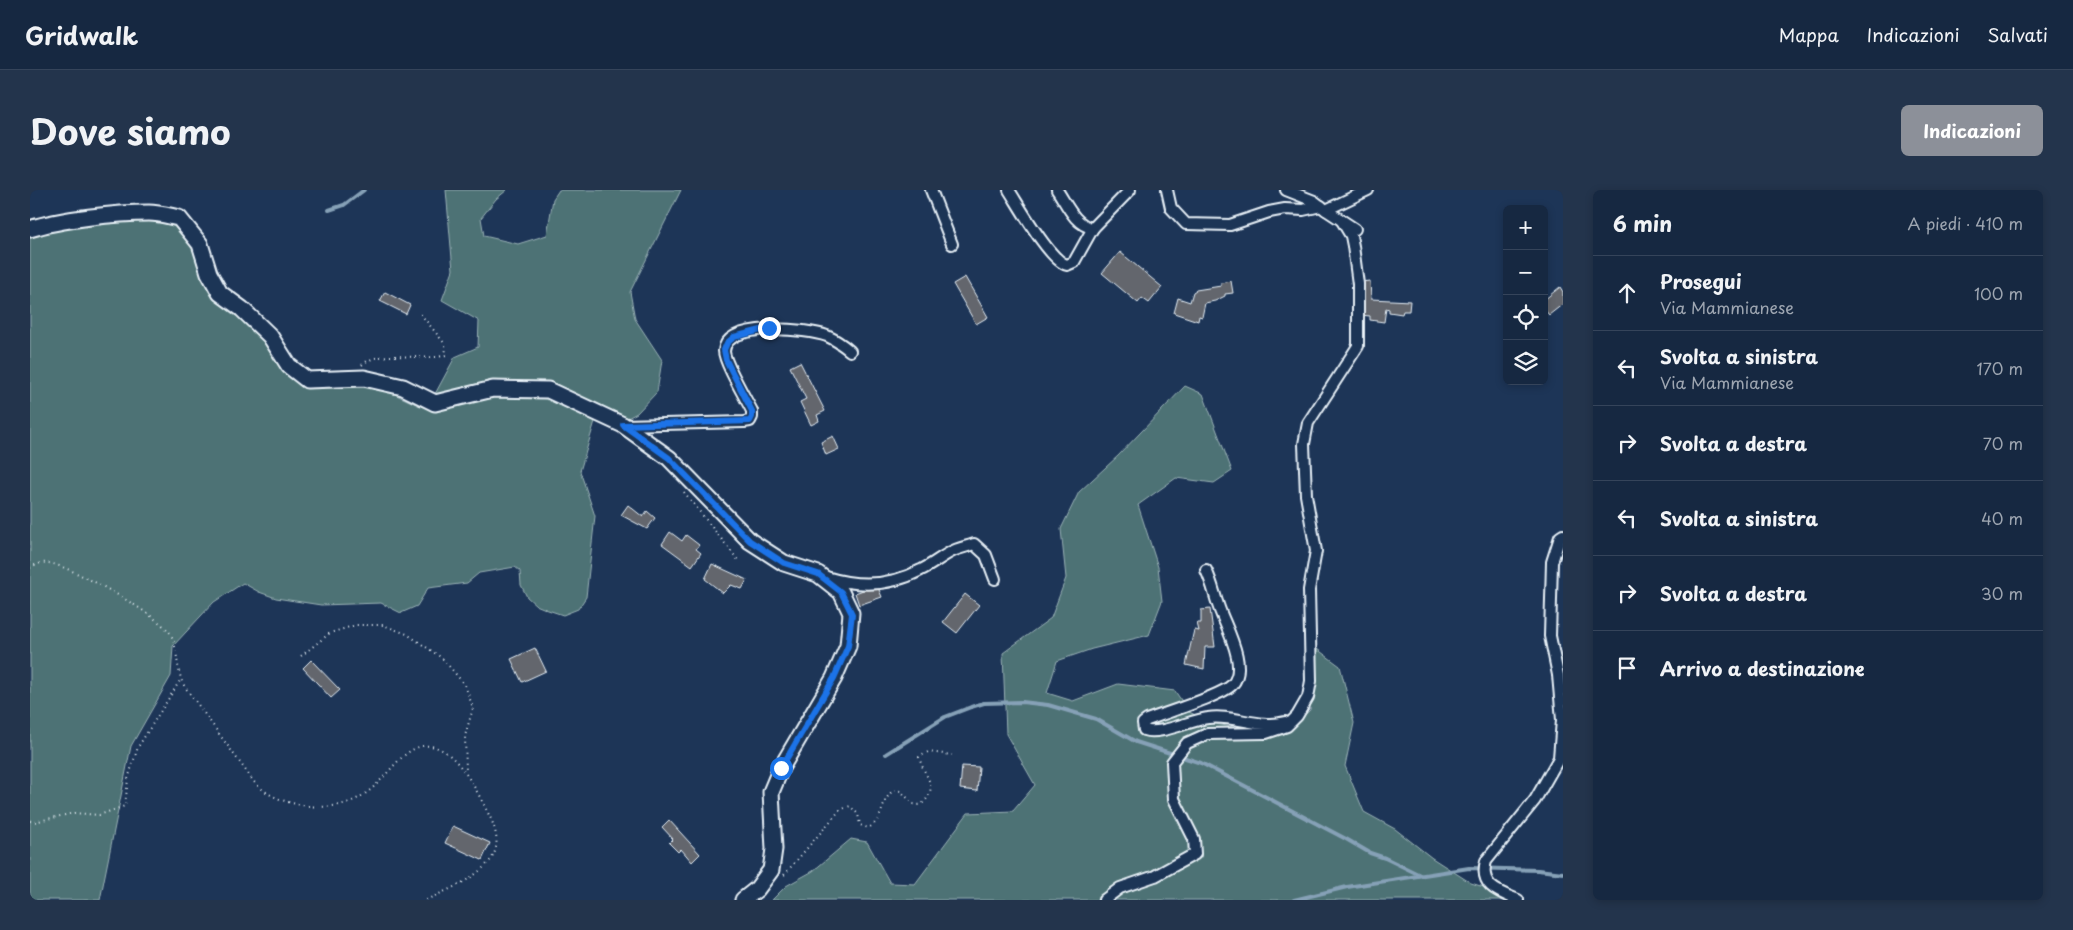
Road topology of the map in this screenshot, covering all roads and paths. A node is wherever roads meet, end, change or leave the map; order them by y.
1 (931, 190) edge
2 (1009, 190) edge
3 (1057, 190) edge
4 (1130, 190) edge
5 (1167, 190) edge
6 (1286, 190) edge
7 (1368, 190) edge
8 (1323, 208) junction
9 (1342, 221) junction
10 (1093, 228) junction
11 (30, 229) edge
12 (1355, 229) dead end
13 (952, 244) dead end
14 (419, 312) dead end
15 (850, 351) dead end
16 (352, 379) junction
17 (623, 425) junction
18 (691, 480) junction
19 (1563, 534) edge
20 (738, 560) dead end
21 (30, 568) edge
22 (1206, 570) dead end
23 (818, 574) junction
24 (995, 579) dead end
25 (301, 656) dead end
26 (181, 679) junction
27 (1297, 716) junction
28 (952, 755) dead end
29 (466, 772) junction
30 (30, 820) edge
31 (782, 878) dead end
32 (426, 900) edge
33 (743, 900) edge
34 (1104, 900) edge
35 (1518, 900) edge

1 - 13 street
2 - 10 street
3 - 10 street
4 - 10 street
5 - 8 street
6 - 8 street
7 - 8 street
8 - 9 street
9 - 12 street
9 - 27 street
11 - 16 main road
14 - 16 path
15 - 17 street
16 - 17 main road
17 - 18 main road
18 - 20 path
18 - 23 main road
19 - 35 street
21 - 26 path
22 - 27 street
23 - 24 street
23 - 33 main road
25 - 29 path
26 - 29 path
26 - 30 path
27 - 34 street
28 - 31 path
29 - 32 path

